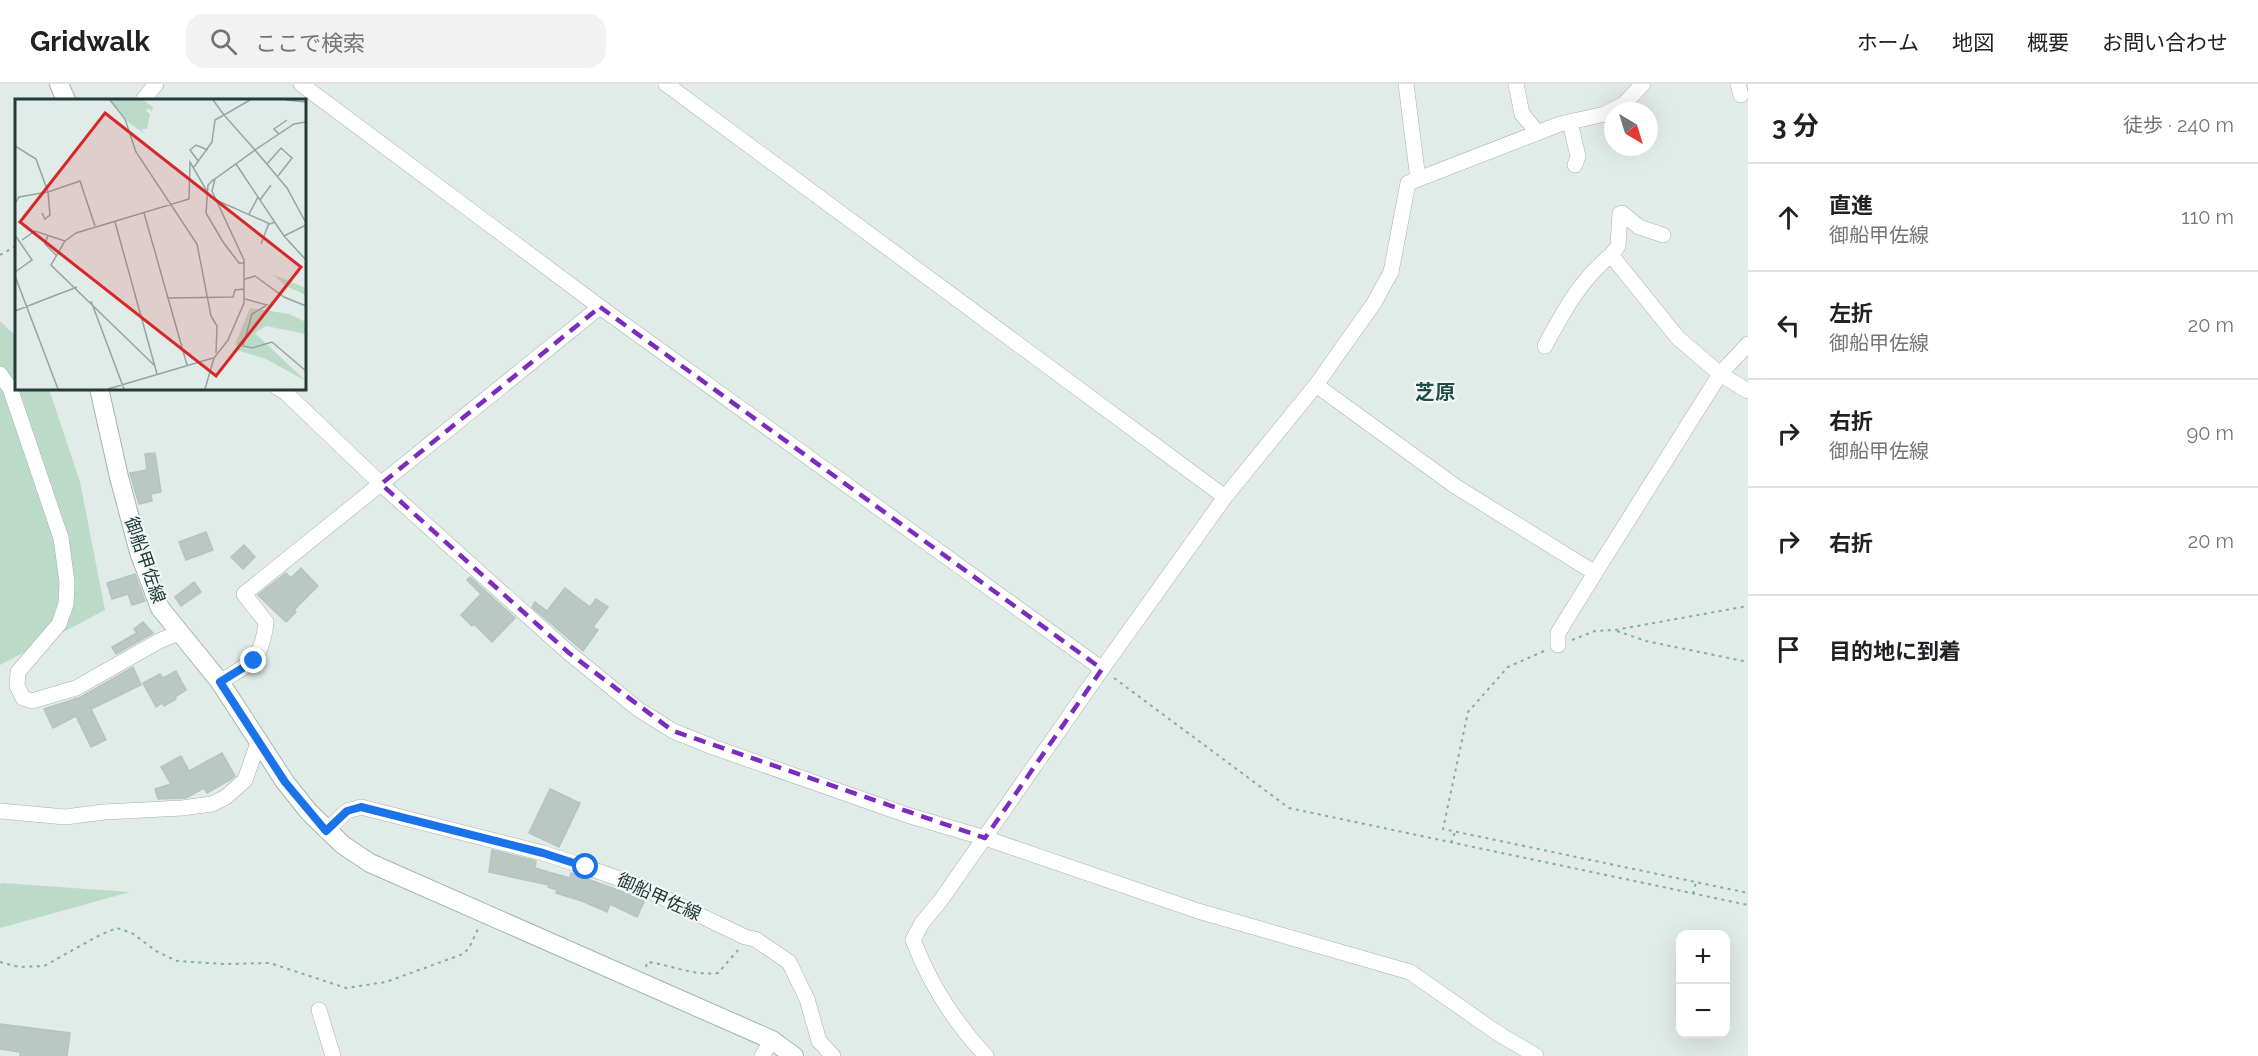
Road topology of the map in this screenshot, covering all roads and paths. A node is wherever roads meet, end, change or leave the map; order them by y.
1 (59, 84) edge
2 (156, 84) edge
3 (301, 84) edge
4 (666, 84) edge
5 (1406, 84) edge
6 (1516, 84) edge
7 (1643, 84) edge
8 (66, 99) edge
9 (144, 99) edge
10 (1570, 122) junction
11 (1538, 133) junction
12 (1575, 165) dead end
13 (1418, 179) junction
14 (1663, 235) dead end
15 (15, 247) edge
16 (0, 255) edge
17 (1611, 255) junction
18 (600, 307) junction
19 (1748, 344) edge
20 (1545, 346) dead end
21 (1720, 374) junction
22 (0, 375) edge
23 (1316, 385) junction
24 (99, 390) edge
25 (282, 390) edge
26 (1748, 391) edge
27 (381, 484) junction
28 (1225, 497) junction
29 (1595, 573) junction
30 (1748, 606) edge
31 (1615, 630) junction
32 (181, 632) junction
33 (1558, 639) junction
34 (1748, 662) edge
35 (1102, 669) junction
36 (220, 682) junction
37 (259, 740) junction
38 (0, 811) edge
39 (326, 831) junction
40 (1455, 832) junction
41 (985, 838) junction
42 (1451, 843) junction
43 (1696, 882) junction
44 (1748, 893) edge
45 (1693, 894) junction
46 (1748, 905) edge
47 (485, 914) junction
48 (745, 937) junction
49 (0, 962) edge
50 (641, 982) junction
51 (319, 1010) dead end
52 (772, 1040) junction
53 (333, 1056) edge
54 (762, 1056) edge
55 (794, 1056) edge
56 (833, 1056) edge
57 (986, 1056) edge
58 (1536, 1056) edge

1 - 8 main road
2 - 9 street
3 - 18 street
4 - 28 street
5 - 13 street
6 - 11 street
7 - 10 street
10 - 11 street
10 - 12 street
11 - 13 street
13 - 23 street
14 - 17 street
15 - 16 path
17 - 20 street
17 - 21 street
18 - 27 street
18 - 35 street
19 - 21 street
21 - 26 street
21 - 29 street
22 - 32 street
23 - 28 street
23 - 29 street
24 - 32 main road, 御船甲佐線
25 - 27 street
27 - 36 street
27 - 41 street
28 - 35 street
29 - 33 street
30 - 31 path
31 - 33 path
31 - 34 path
32 - 36 main road, 御船甲佐線
33 - 40 path
35 - 41 street
35 - 42 path
36 - 37 main road, 御船甲佐線
37 - 38 street
37 - 39 main road, 御船甲佐線
39 - 47 main road
39 - 48 street, 御船甲佐線
40 - 42 path
40 - 43 path
41 - 57 street
41 - 58 street
42 - 45 path
43 - 44 path
43 - 45 path
45 - 46 path
47 - 49 path
47 - 50 main road
48 - 50 path
48 - 56 street, 御船甲佐線
50 - 52 main road
51 - 53 street
52 - 54 street
52 - 55 main road

